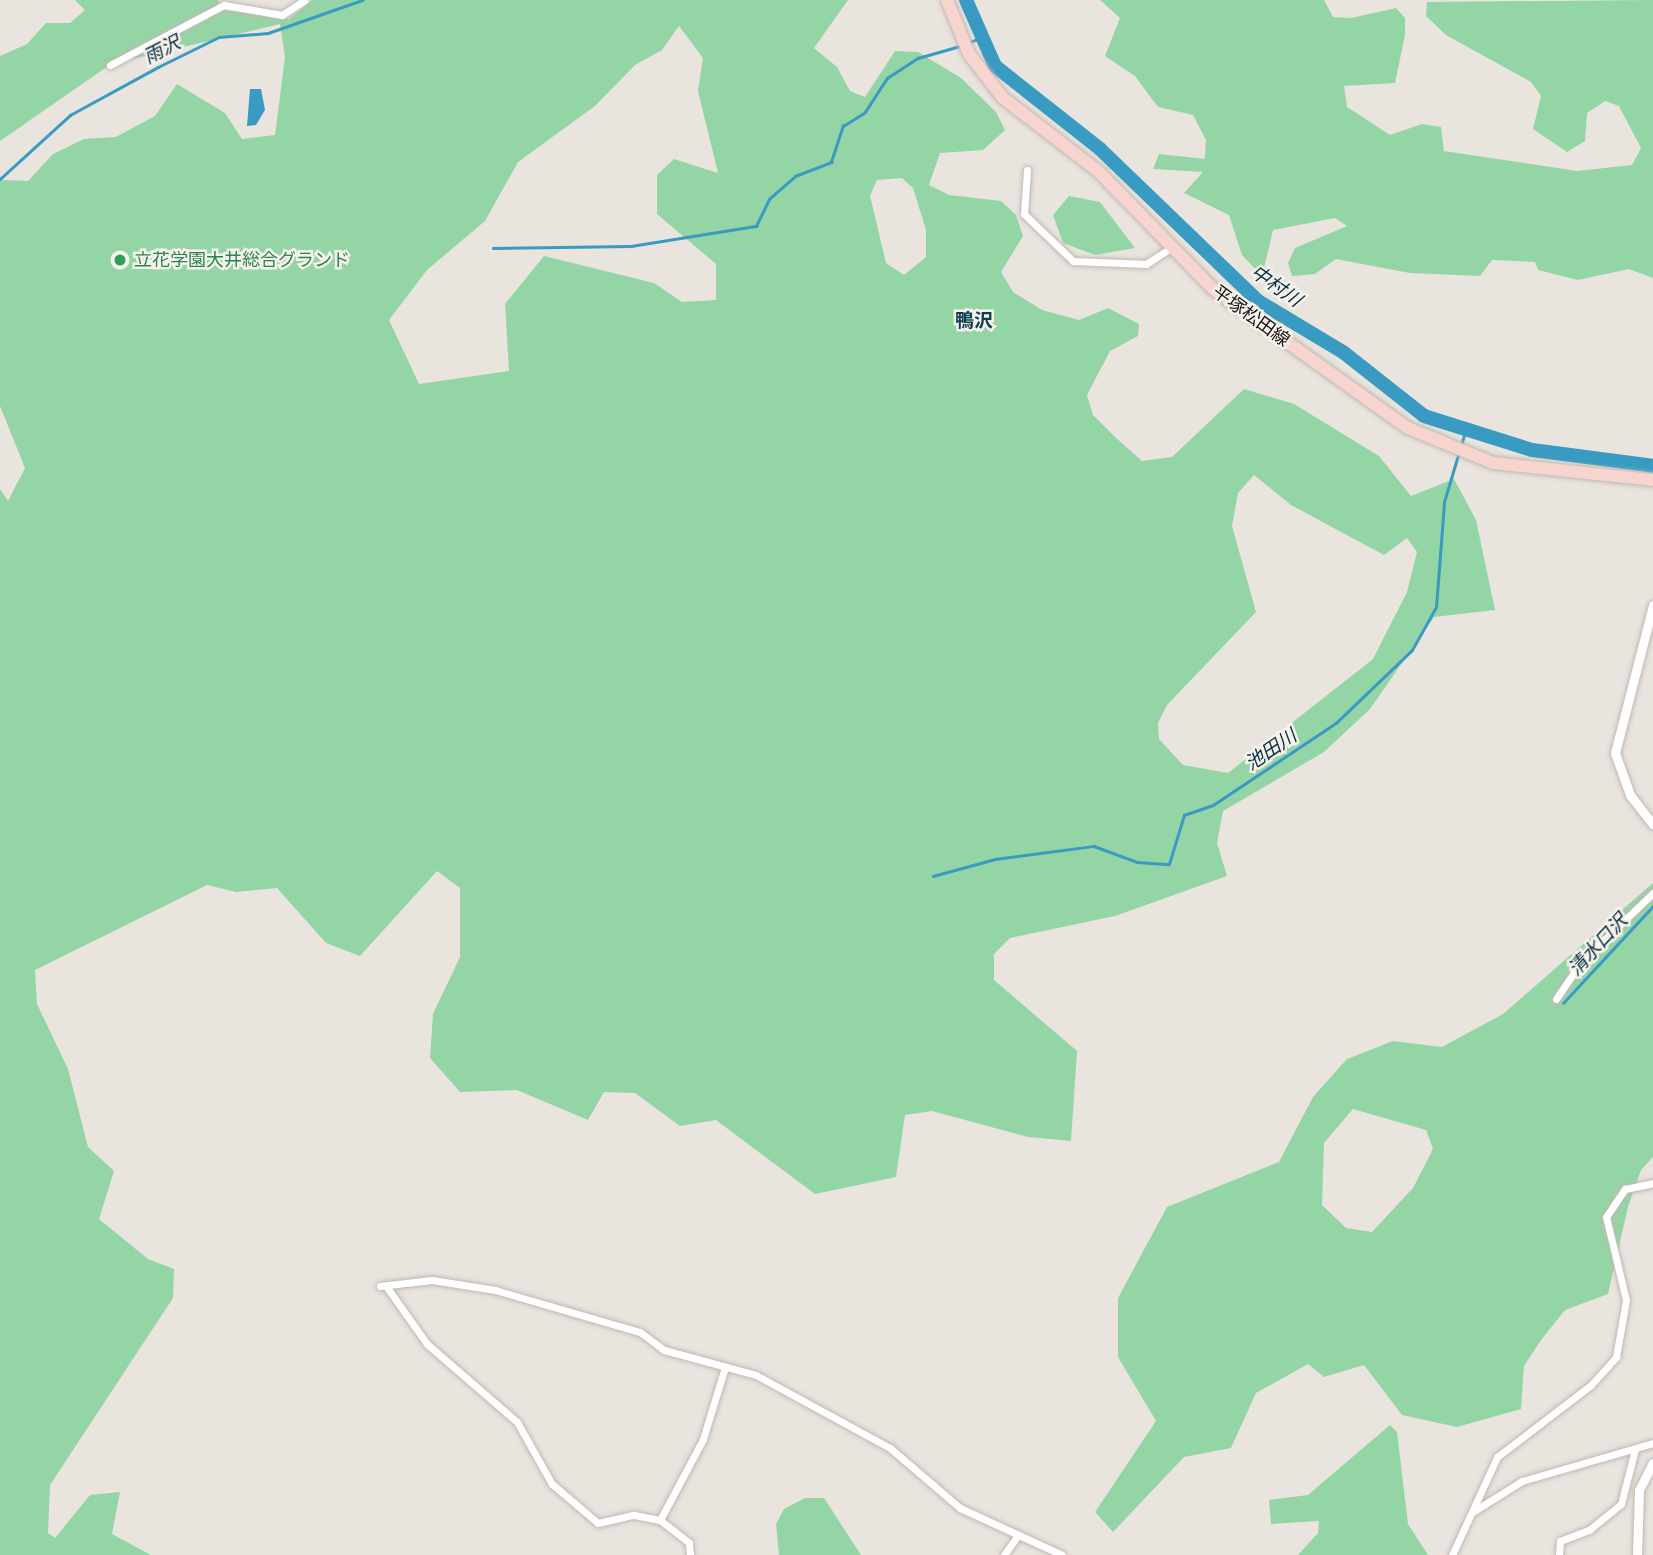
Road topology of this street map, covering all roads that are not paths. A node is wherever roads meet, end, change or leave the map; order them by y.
1 (305, 0) edge
2 (947, 0) edge
3 (110, 65) dead end
4 (1027, 170) dead end
5 (1171, 248) junction
6 (1653, 480) edge
7 (1653, 606) edge
8 (1653, 824) edge
9 (1653, 893) edge
10 (1556, 999) dead end
11 (1653, 1182) edge
12 (726, 1367) junction
13 (1653, 1443) edge
14 (1635, 1449) junction
15 (1653, 1462) edge
16 (1474, 1511) junction
17 (660, 1520) junction
18 (1018, 1535) junction
19 (690, 1555) edge
20 (1004, 1555) edge
21 (1062, 1555) edge
22 (1452, 1555) edge
23 (1559, 1555) edge
24 (1637, 1555) edge

1 - 3 street
2 - 5 main road, 平塚松田線
4 - 5 street
5 - 6 main road, 平塚松田線
7 - 8 street
9 - 10 street
11 - 16 street
12 - 17 street
12 - 17 street
12 - 18 street
13 - 14 street
14 - 16 street
14 - 23 street
15 - 24 street
16 - 22 street
17 - 19 street
18 - 20 street
18 - 21 street

